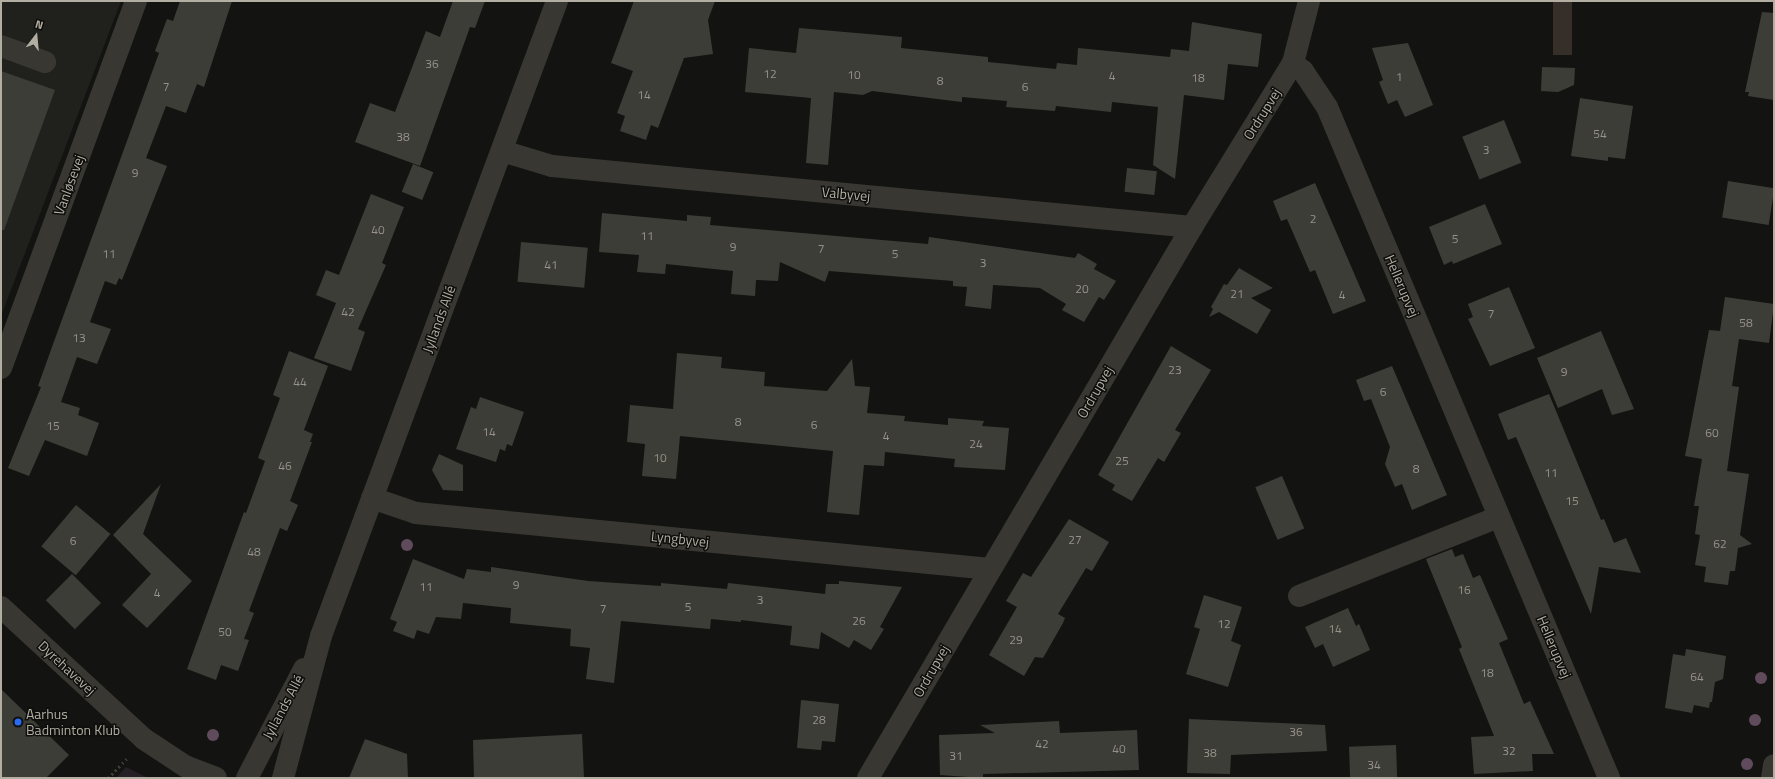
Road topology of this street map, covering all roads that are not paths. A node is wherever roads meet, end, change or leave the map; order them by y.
1 (136, 1) edge
2 (557, 1) edge
3 (1309, 1) edge
4 (1, 46) edge
5 (45, 62) dead end
6 (1293, 63) junction
7 (502, 150) junction
8 (1192, 227) junction
9 (1, 368) edge
10 (372, 498) junction
11 (1499, 517) junction
12 (990, 569) junction
13 (1300, 596) dead end
14 (1, 607) edge
15 (321, 636) junction
16 (1774, 766) edge
17 (216, 778) edge
18 (247, 778) edge
19 (283, 778) edge
20 (868, 778) edge
21 (1609, 778) edge
22 (1772, 778) edge

1 - 9 street, Vanløsevej
2 - 7 street, Jyllands Allé
3 - 6 street, Ordrupvej
4 - 5 street
6 - 8 street, Ordrupvej
6 - 11 street, Hellerupvej
7 - 8 street, Valbyvej
7 - 10 street, Jyllands Allé
8 - 12 street, Ordrupvej
10 - 12 street, Lyngbyvej
10 - 15 street, Jyllands Allé
11 - 13 street
11 - 21 street, Hellerupvej
12 - 20 street, Ordrupvej
14 - 17 street, Dyrehavevej
15 - 18 street, Jyllands Allé
15 - 19 street, Jyllands Allé
16 - 22 street

